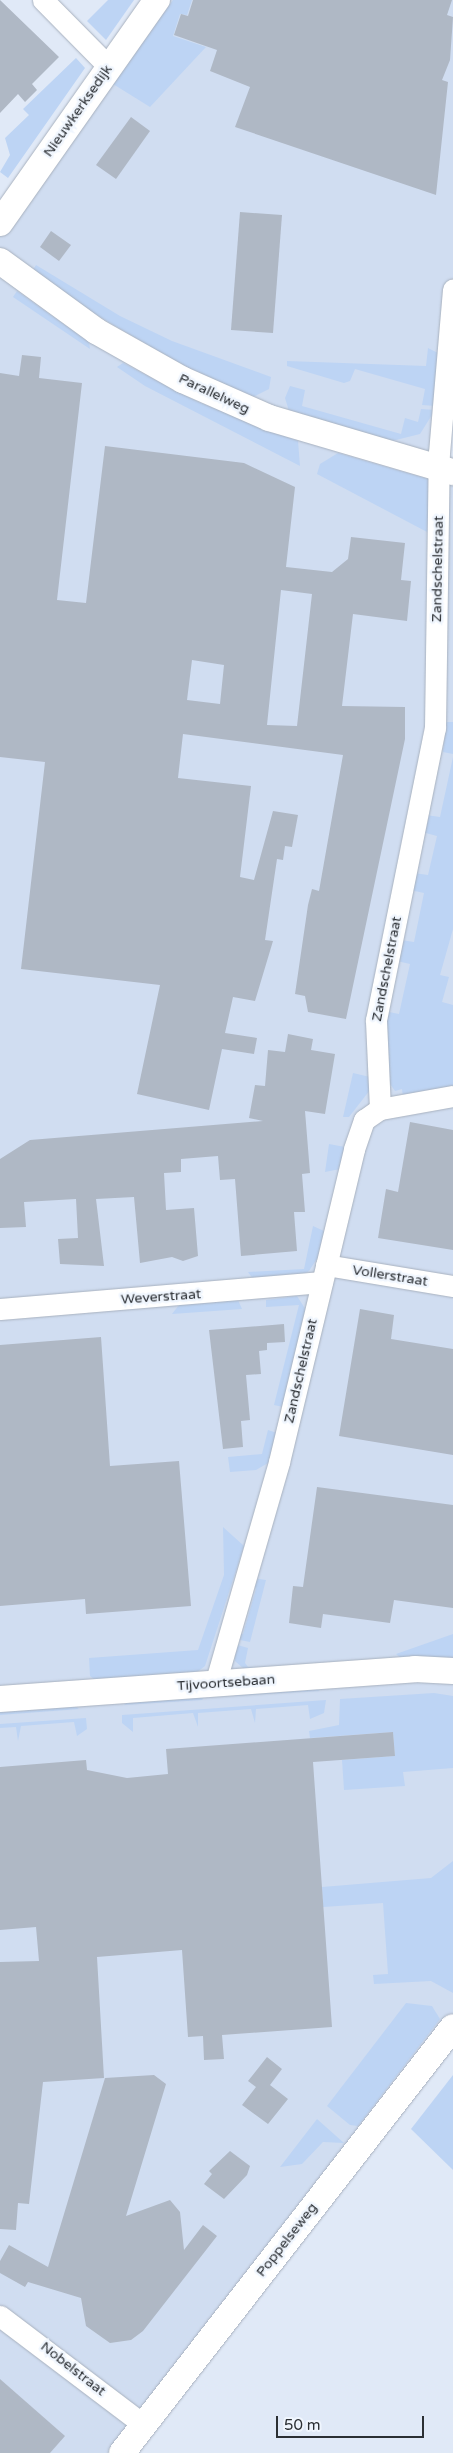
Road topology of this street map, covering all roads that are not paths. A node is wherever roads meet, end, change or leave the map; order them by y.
1 (42, 0) edge
2 (157, 0) edge
3 (109, 67) junction
4 (0, 222) edge
5 (0, 261) edge
6 (453, 290) edge
7 (451, 348) edge
8 (447, 471) edge
9 (453, 1096) edge
10 (380, 1109) junction
11 (324, 1274) junction
12 (453, 1286) edge
13 (0, 1309) edge
14 (453, 1671) edge
15 (215, 1684) junction
16 (0, 1700) edge
17 (453, 2027) edge
18 (0, 2316) edge
19 (144, 2425) junction
20 (122, 2453) edge

1 - 3 street
2 - 3 street, Nieuwkerksedijk
3 - 4 street, Nieuwkerksedijk
5 - 8 street, Parallelweg
6 - 7 street, Zandschelstraat
7 - 8 street, Zandschelstraat
8 - 10 street, Zandschelstraat
9 - 10 street
10 - 11 street, Zandschelstraat
11 - 12 street, Vollerstraat
11 - 13 street, Weverstraat
11 - 15 street, Zandschelstraat
14 - 15 street, Tijvoortsebaan
15 - 16 street, Tijvoortsebaan
17 - 19 street, Poppelseweg
18 - 19 street, Nobelstraat
19 - 20 street, Poppelseweg

